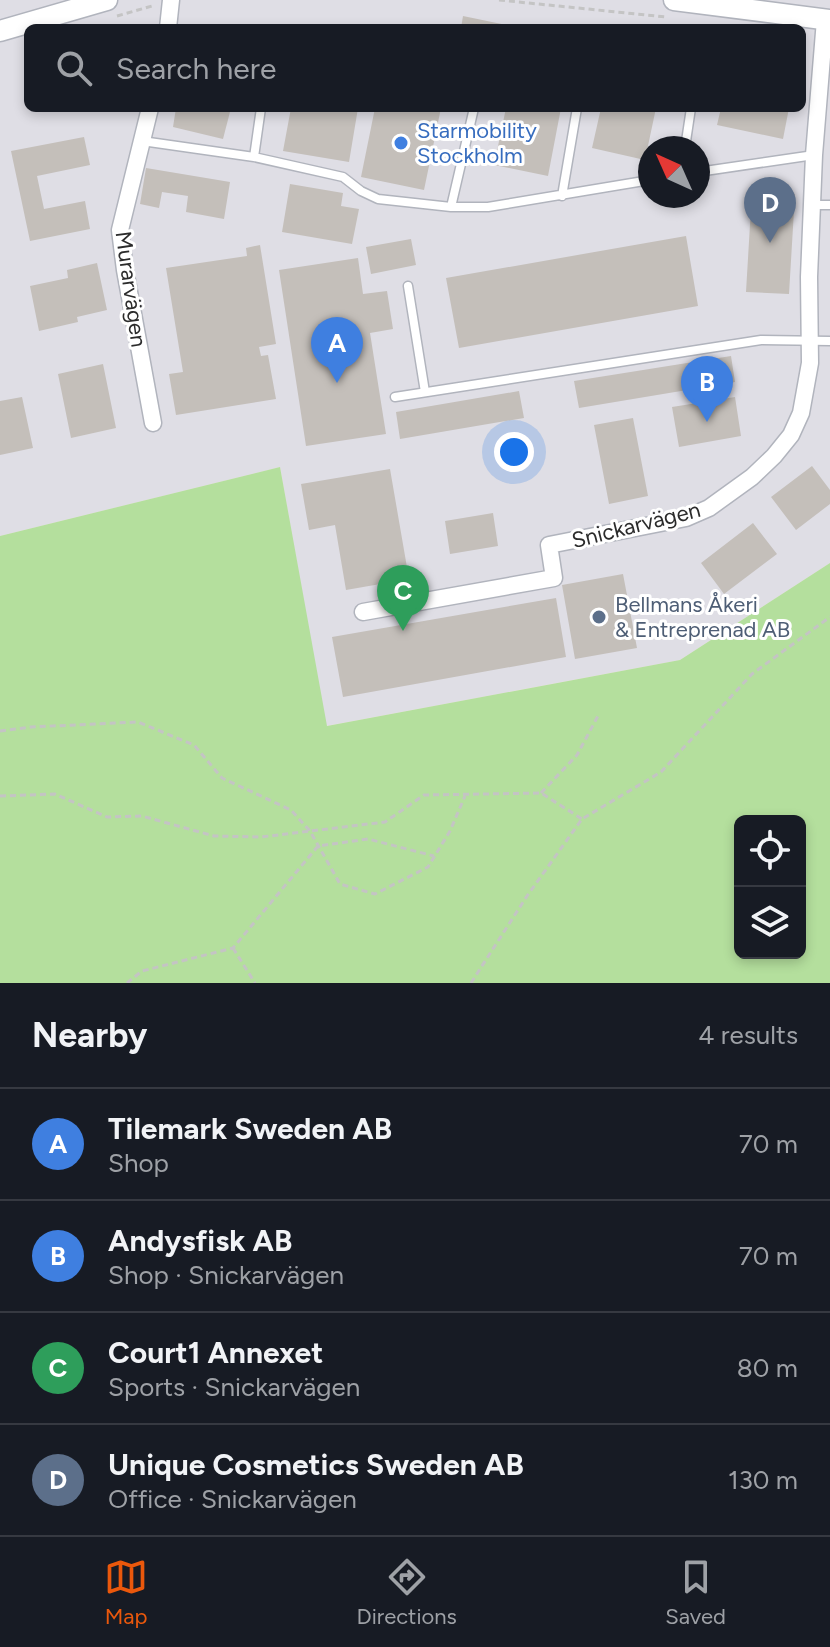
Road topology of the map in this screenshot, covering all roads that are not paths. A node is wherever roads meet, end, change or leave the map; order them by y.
1 (107, 0) edge
2 (171, 0) edge
3 (696, 1) edge
4 (675, 9) edge
5 (827, 20) edge
6 (24, 24) edge
7 (24, 24) edge
8 (168, 24) edge
9 (0, 31) edge
10 (149, 112) edge
11 (260, 112) edge
12 (473, 112) edge
13 (576, 112) edge
14 (690, 112) edge
15 (687, 136) edge
16 (142, 141) junction
17 (814, 155) junction
18 (254, 157) junction
19 (710, 170) edge
20 (638, 182) edge
21 (562, 196) junction
22 (821, 205) edge
23 (451, 207) junction
24 (408, 286) dead end
25 (810, 339) junction
26 (830, 341) edge
27 (425, 392) junction
28 (395, 397) dead end
29 (153, 423) dead end
30 (363, 612) dead end

1 - 6 street
2 - 8 street
3 - 4 street
3 - 5 street
5 - 17 street, Snickarvägen
7 - 9 street
10 - 16 street, Murarvägen
11 - 18 lane
12 - 23 lane
13 - 21 lane
14 - 15 lane
16 - 18 lane
16 - 29 street, Murarvägen
17 - 19 lane
17 - 22 street, Snickarvägen
18 - 23 lane
20 - 21 lane
21 - 23 lane
22 - 25 street, Snickarvägen
24 - 27 lane
25 - 26 lane
25 - 27 lane
25 - 30 street, Snickarvägen
27 - 28 lane

